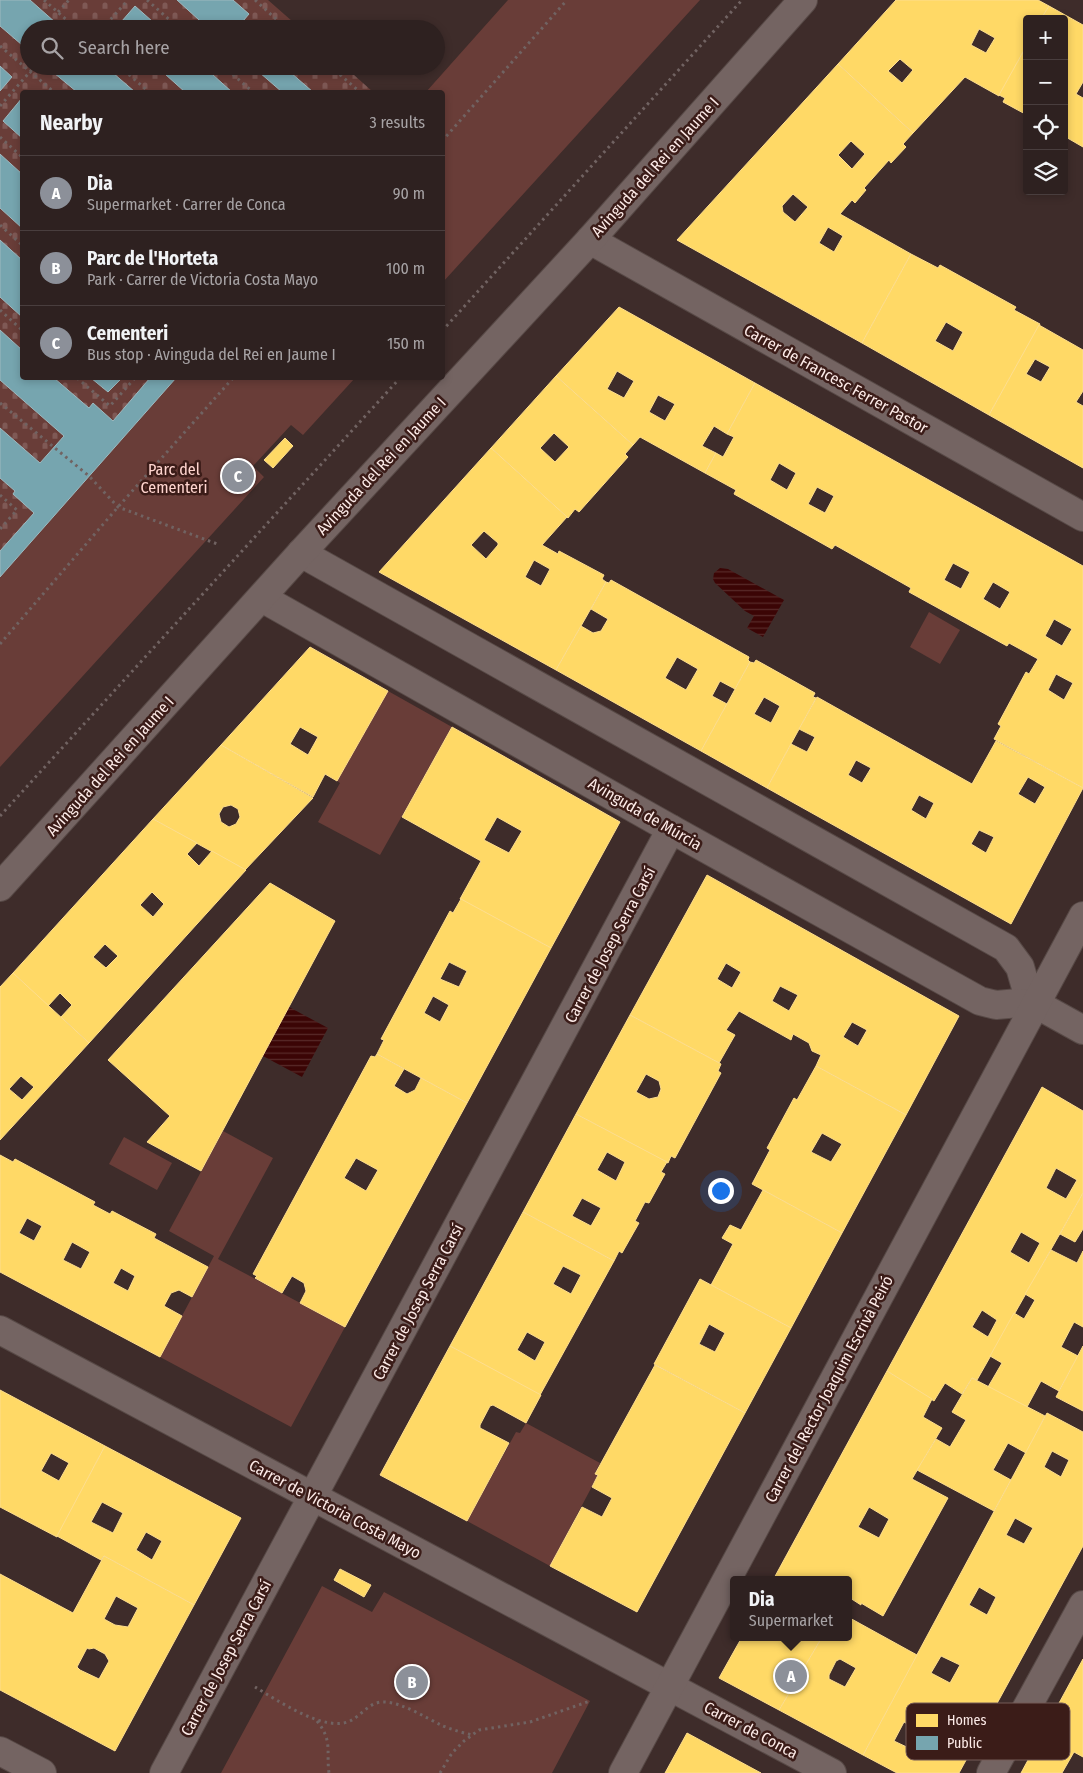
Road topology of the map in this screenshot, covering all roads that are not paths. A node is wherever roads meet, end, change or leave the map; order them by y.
1 (804, 0) edge
2 (590, 240) junction
3 (1083, 517) edge
4 (301, 553) junction
5 (262, 598) junction
6 (671, 829) junction
7 (0, 887) edge
8 (1083, 916) edge
9 (1036, 1004) junction
10 (1083, 1030) edge
11 (0, 1330) edge
12 (313, 1497) junction
13 (1083, 1605) edge
14 (669, 1687) junction
15 (1029, 1703) edge
16 (0, 1750) edge
17 (998, 1760) edge
18 (42, 1773) edge
19 (164, 1773) edge
20 (623, 1773) edge
21 (832, 1773) edge
22 (991, 1773) edge

1 - 2 street, Avinguda del Rei en Jaume I
2 - 3 street, Carrer de Francesc Ferrer Pastor
2 - 4 street, Avinguda del Rei en Jaume I
4 - 5 street, Avinguda del Rei en Jaume I
4 - 9 street
5 - 6 street, Avinguda de Múrcia
5 - 7 street, Avinguda del Rei en Jaume I
6 - 9 street, Avinguda de Múrcia
6 - 12 street, Carrer de Josep Serra Carsí
8 - 9 street, Carrer del Rector Joaquim Escrivà Peiró
9 - 10 street, Avinguda de Múrcia
9 - 14 street, Carrer del Rector Joaquim Escrivà Peiró
11 - 12 street, Carrer de Victoria Costa Mayo
12 - 14 street, Carrer de Victoria Costa Mayo
12 - 19 street, Carrer de Josep Serra Carsí
13 - 15 street
14 - 20 street, Carrer del Rector Joaquim Escrivà Peiró
14 - 21 street, Carrer de Conca
16 - 18 street
17 - 22 street

